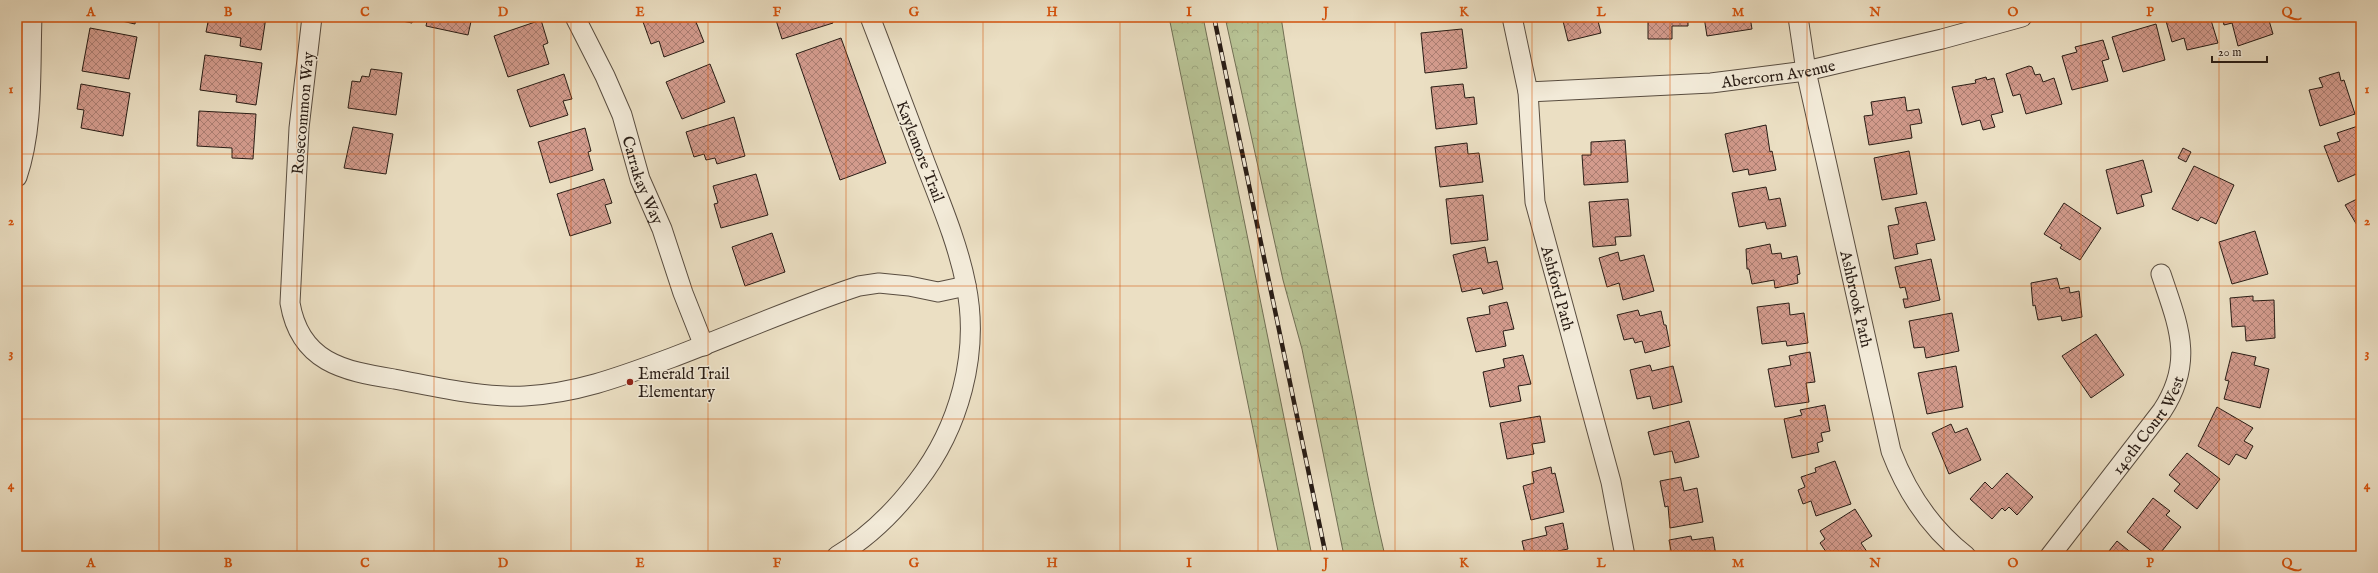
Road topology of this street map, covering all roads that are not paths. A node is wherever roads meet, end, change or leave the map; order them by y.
1 (32, 17) edge
2 (312, 17) edge
3 (575, 17) edge
4 (870, 17) edge
5 (1512, 17) edge
6 (1798, 17) edge
7 (2022, 17) edge
8 (1806, 71) junction
9 (1528, 92) junction
10 (17, 177) edge
11 (2161, 274) dead end
12 (966, 286) junction
13 (704, 346) junction
14 (837, 556) edge
15 (1625, 556) edge
16 (1966, 556) edge
17 (2050, 556) edge

1 - 10 street
2 - 13 street, Rosecommon Way
3 - 13 street, Carrakay Way
4 - 12 street, Kaylemore Trail
5 - 9 street, Ashford Path
6 - 8 street, Ashbrook Path
7 - 8 street, Abercorn Avenue
8 - 9 street, Abercorn Avenue
8 - 16 street, Ashbrook Path
9 - 15 street, Ashford Path
11 - 17 street, 140th Court West
12 - 13 street, Rosecommon Way
12 - 14 street, Kaylemore Trail

